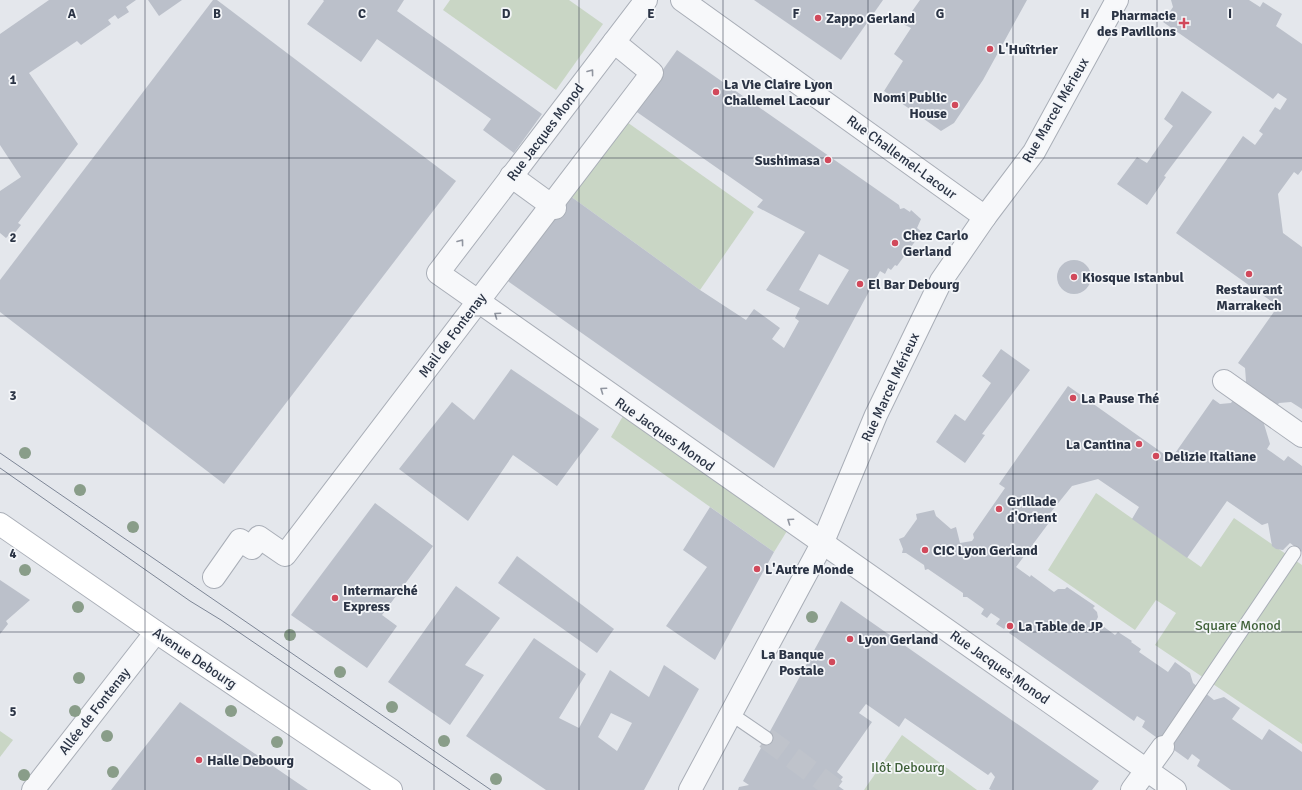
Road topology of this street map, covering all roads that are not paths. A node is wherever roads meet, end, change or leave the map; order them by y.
1 (646, 0) edge
2 (682, 0) edge
3 (1117, 0) edge
4 (614, 42) junction
5 (511, 176) junction
6 (553, 206) junction
7 (985, 217) junction
8 (478, 302) junction
9 (1224, 381) dead end
10 (1302, 436) edge
11 (0, 524) edge
12 (822, 544) junction
13 (1294, 553) dead end
14 (214, 577) dead end
15 (156, 632) junction
16 (731, 714) junction
17 (766, 738) tunnel mouth
18 (1163, 747) joint
19 (1147, 770) junction
20 (33, 790) edge
21 (391, 790) edge
22 (690, 790) edge
23 (1132, 790) edge
24 (1175, 790) edge

1 - 4 street, Rue Jacques Monod
2 - 7 street, Rue Challemel-Lacour
3 - 7 street, Rue Marcel Mérieux
5 -> 4 street, Rue Jacques Monod
4 - 6 street, Mail de Fontenay
5 - 6 street
8 -> 5 street, Rue Jacques Monod
6 - 8 street, Mail de Fontenay
7 - 12 street, Rue Marcel Mérieux
12 -> 8 street, Rue Jacques Monod
8 - 14 street, Mail de Fontenay
9 - 10 street
11 - 15 street, Avenue Debourg
12 - 16 street, Rue Marcel Mérieux
12 - 19 street, Rue Jacques Monod
13 - 18 lane
15 - 20 street, Allée de Fontenay
15 - 21 street, Avenue Debourg
16 - 17 lane
16 - 22 street, Rue Marcel Mérieux
18 - 19 street
19 - 23 street
19 - 24 street, Rue Jacques Monod

